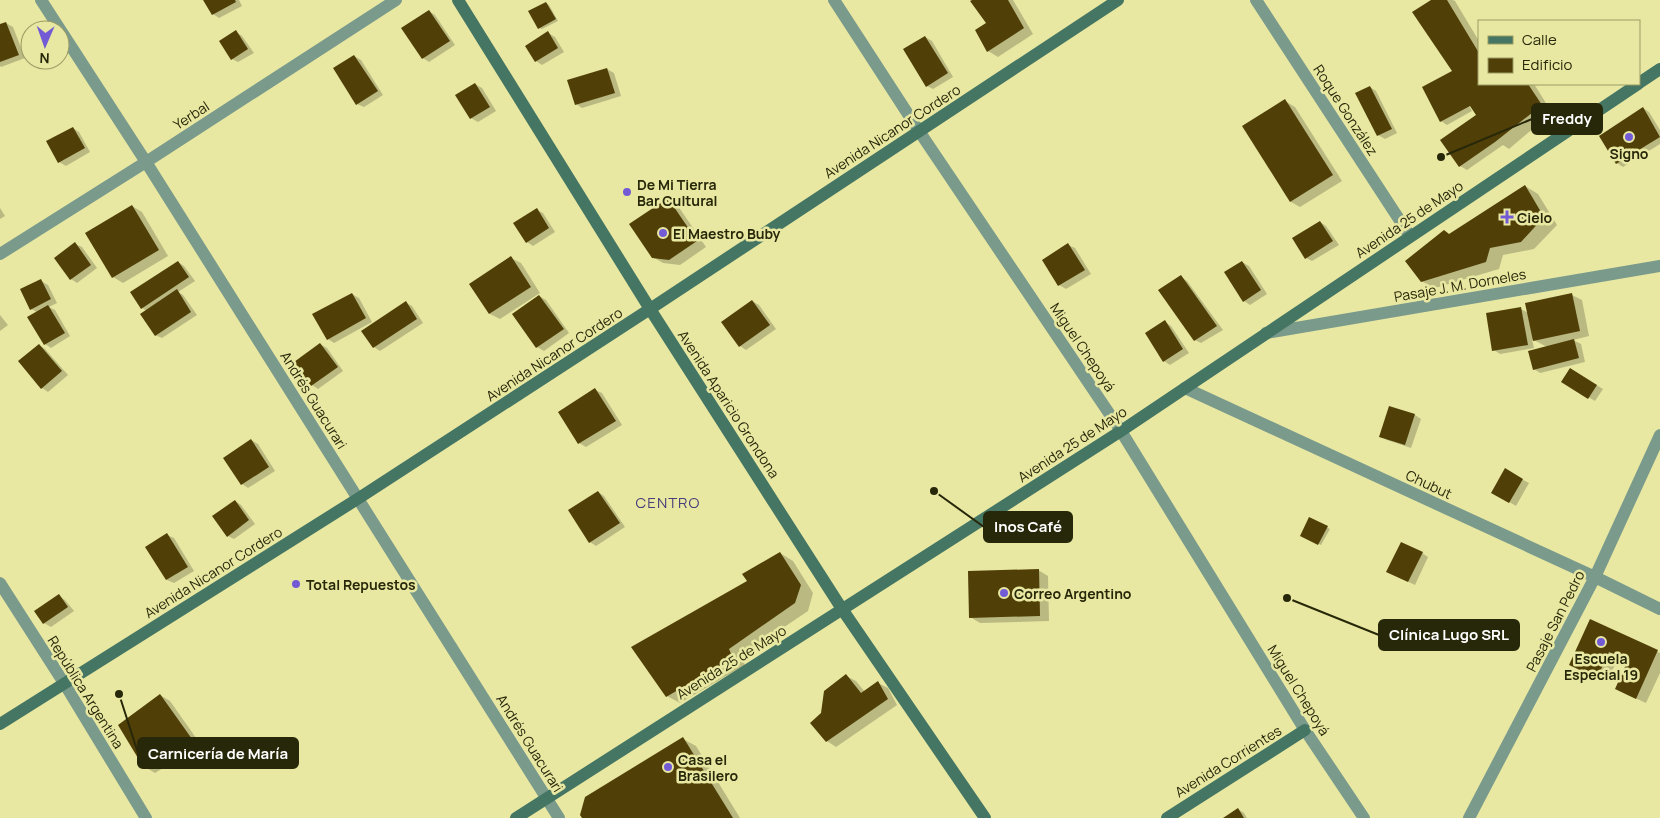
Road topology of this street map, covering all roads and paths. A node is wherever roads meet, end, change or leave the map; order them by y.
1 (41, 0) edge
2 (396, 0) edge
3 (458, 0) edge
4 (834, 0) edge
5 (1118, 0) edge
6 (1256, 0) edge
7 (1660, 69) edge
8 (1640, 82) edge
9 (1635, 85) edge
10 (919, 131) junction
11 (146, 162) junction
12 (1410, 236) junction
13 (0, 254) edge
14 (1660, 266) edge
15 (650, 309) junction
16 (1264, 333) junction
17 (1185, 388) junction
18 (1121, 430) junction
19 (1660, 435) edge
20 (359, 498) junction
21 (1595, 577) junction
22 (0, 583) edge
23 (842, 609) junction
24 (1660, 609) edge
25 (64, 683) junction
26 (0, 724) edge
27 (1305, 730) junction
28 (546, 798) junction
29 (146, 818) edge
30 (516, 818) edge
31 (559, 818) edge
32 (986, 818) edge
33 (1167, 818) edge
34 (1364, 818) edge
35 (1469, 818) edge

1 - 11 street, Andrés Guacurari
2 - 11 street, Yerbal
3 - 15 main road, Avenida Aparicio Grondona
4 - 10 street, Miguel Chepoyá
5 - 10 main road, Avenida Nicanor Cordero
6 - 12 street, Roque González
7 - 8 main road, Avenida 25 de Mayo
9 - 12 main road, Avenida 25 de Mayo
10 - 15 main road, Avenida Nicanor Cordero
10 - 18 street, Miguel Chepoyá
11 - 13 street, Yerbal
11 - 20 street, Andrés Guacurari
12 - 16 main road, Avenida 25 de Mayo
14 - 16 street, Pasaje J. M. Dorneles
15 - 20 main road, Avenida Nicanor Cordero
15 - 23 main road, Avenida Aparicio Grondona
16 - 17 main road, Avenida 25 de Mayo
17 - 18 main road, Avenida 25 de Mayo
17 - 21 street, Chubut
18 - 23 main road, Avenida 25 de Mayo
18 - 27 street, Miguel Chepoyá
19 - 21 street, Pasaje San Pedro
20 - 25 main road, Avenida Nicanor Cordero
20 - 28 street, Andrés Guacurari
21 - 24 street, Chubut
21 - 35 street, Pasaje San Pedro
22 - 25 street, República Argentina
23 - 28 main road, Avenida 25 de Mayo
23 - 32 main road, Avenida Aparicio Grondona
25 - 26 main road, Avenida Nicanor Cordero
25 - 29 street, República Argentina
27 - 33 main road, Avenida Corrientes
27 - 34 street, Miguel Chepoyá
28 - 30 main road, Avenida 25 de Mayo
28 - 31 street, Andrés Guacurari

